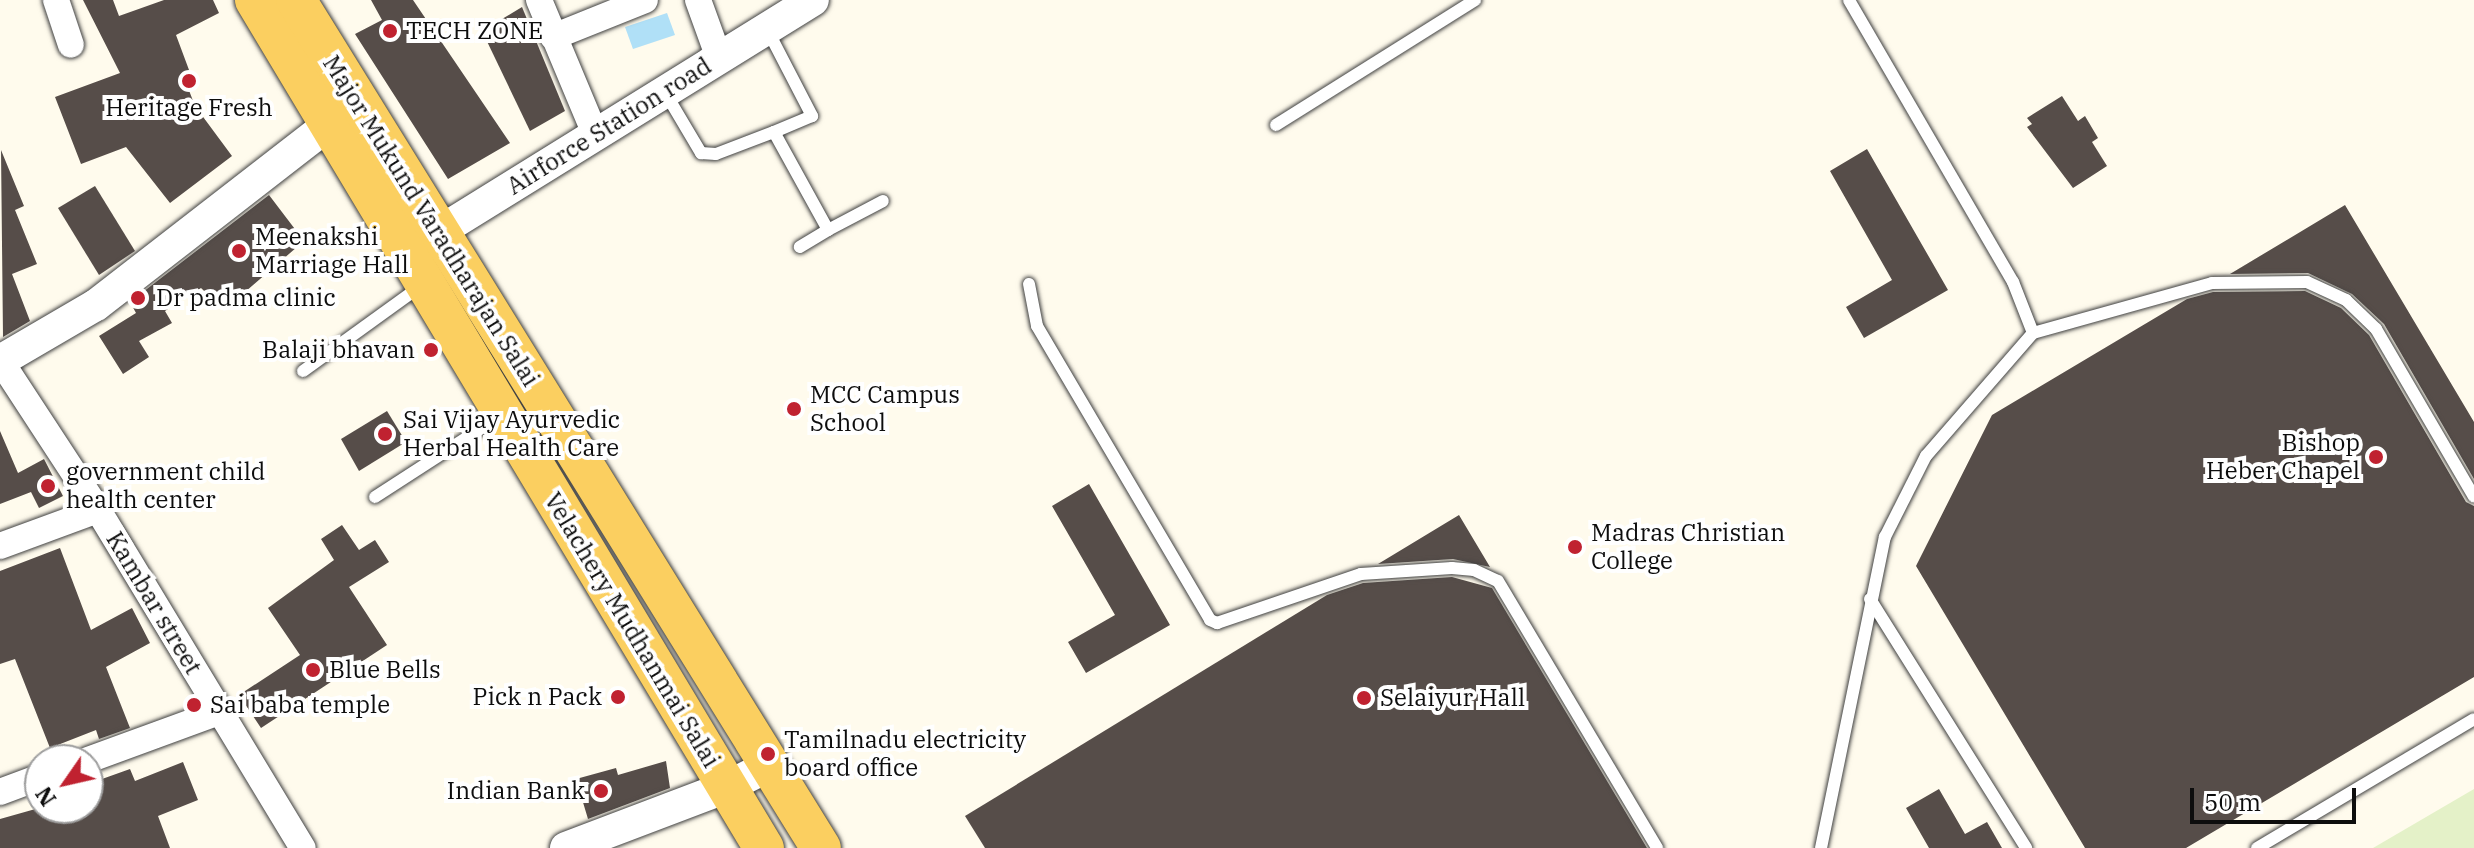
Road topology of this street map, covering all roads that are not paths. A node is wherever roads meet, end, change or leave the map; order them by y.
1 (56, 0) edge
2 (255, 0) edge
3 (539, 0) edge
4 (645, 0) edge
5 (698, 0) edge
6 (813, 0) edge
7 (1475, 0) edge
8 (1849, 0) edge
9 (305, 7) edge
10 (767, 28) junction
11 (553, 37) junction
12 (71, 45) dead end
13 (719, 58) junction
14 (665, 91) junction
15 (343, 113) junction
16 (1276, 125) dead end
17 (774, 132) junction
18 (595, 134) junction
19 (883, 201) dead end
20 (828, 230) junction
21 (800, 247) dead end
22 (422, 257) junction
23 (1029, 284) dead end
24 (2033, 333) junction
25 (0, 360) edge
26 (303, 371) dead end
27 (502, 414) junction
28 (375, 497) dead end
29 (2474, 497) edge
30 (98, 510) junction
31 (0, 546) edge
32 (1870, 599) junction
33 (219, 712) junction
34 (2474, 719) edge
35 (104, 754) edge
36 (770, 765) junction
37 (24, 783) edge
38 (727, 787) junction
39 (0, 792) edge
40 (303, 848) edge
41 (566, 848) edge
42 (764, 848) edge
43 (821, 848) edge
44 (1657, 848) edge
45 (1821, 848) edge
46 (2026, 848) edge
47 (2257, 848) edge

1 - 12 street
2 - 15 main road, Major Mukund Varadharajan Salai
3 - 11 street
4 - 11 street
5 - 13 street
6 - 10 street, Airforce Station road
7 - 16 lane
8 - 24 lane
9 - 15 main road, Major Mukund Varadharajan Salai
10 - 13 street, Airforce Station road
10 - 17 lane
11 - 18 street
13 - 14 street, Airforce Station road
14 - 17 lane
14 - 18 street, Airforce Station road
15 - 22 main road, Velachery Mudhanmai Salai
15 - 25 street
17 - 20 lane
18 - 22 street, Airforce Station road
19 - 20 lane
20 - 21 lane
22 - 26 lane
22 - 27 main road, Velachery Mudhanmai Salai
22 - 36 main road, Major Mukund Varadharajan Salai
23 - 44 lane
24 - 29 lane
24 - 32 lane
25 - 30 street, Kambar street
27 - 28 lane
27 - 38 main road, Velachery Mudhanmai Salai
30 - 31 street
30 - 33 street, Kambar street
32 - 45 lane
32 - 46 lane
33 - 35 street
33 - 40 street, Kambar street
34 - 47 lane
36 - 38 street
36 - 43 main road, Major Mukund Varadharajan Salai
37 - 39 street
38 - 41 street
38 - 42 main road, Velachery Mudhanmai Salai

